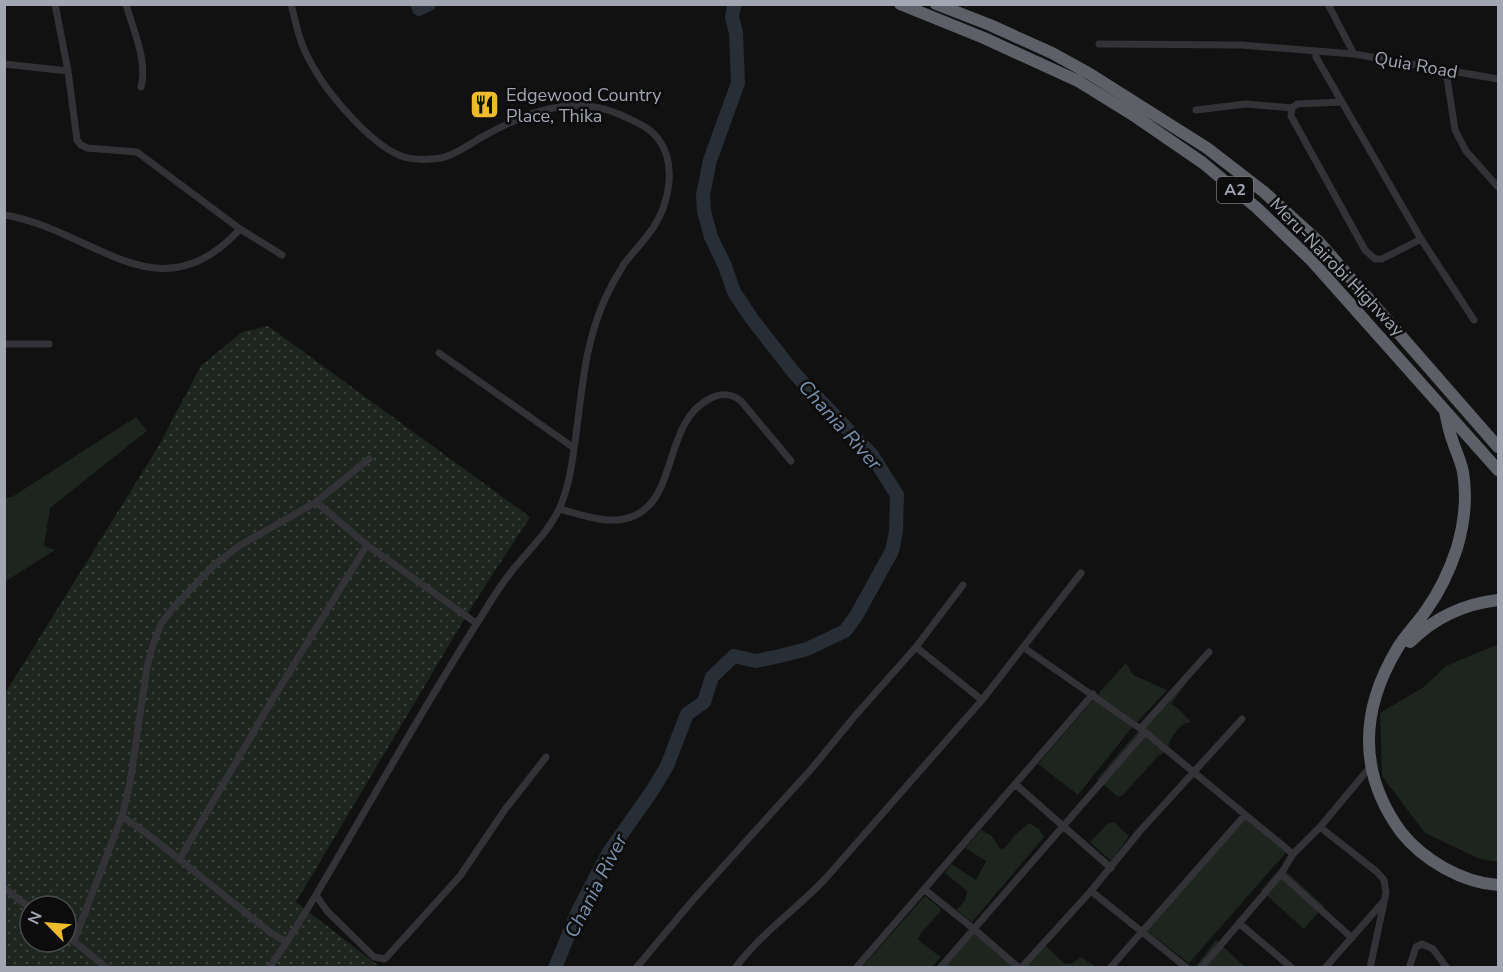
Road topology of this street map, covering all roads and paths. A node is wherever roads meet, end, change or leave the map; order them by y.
1 (55, 4) edge
2 (126, 4) edge
3 (291, 4) edge
4 (900, 4) edge
5 (936, 4) edge
6 (1330, 5) edge
7 (1099, 44) dead end
8 (1316, 51) junction
9 (1354, 54) junction
10 (4, 64) edge
11 (68, 71) junction
12 (1446, 71) junction
13 (1498, 79) edge
14 (141, 87) dead end
15 (1341, 102) junction
16 (1292, 108) junction
17 (1196, 110) dead end
18 (1498, 187) edge
19 (4, 215) edge
20 (240, 229) junction
21 (1421, 238) junction
22 (282, 255) dead end
23 (1474, 320) dead end
24 (4, 344) edge
25 (49, 344) dead end
26 (439, 353) dead end
27 (1444, 408) junction
28 (1483, 429) junction
29 (1498, 441) edge
30 (1498, 447) edge
31 (574, 448) junction
32 (369, 459) dead end
33 (791, 461) dead end
34 (1498, 470) edge
35 (316, 502) junction
36 (559, 509) junction
37 (367, 545) junction
38 (1081, 573) dead end
39 (963, 585) dead end
40 (1498, 600) edge
41 (477, 623) junction
42 (915, 647) junction
43 (1023, 647) junction
44 (1209, 652) dead end
45 (1385, 673) junction
46 (1093, 694) junction
47 (982, 700) junction
48 (1242, 718) dead end
49 (1143, 730) junction
50 (546, 757) dead end
51 (1371, 766) junction
52 (1194, 773) junction
53 (1014, 784) junction
54 (1245, 815) junction
55 (122, 816) junction
56 (1064, 825) junction
57 (1320, 827) junction
58 (1293, 854) junction
59 (179, 860) junction
60 (1111, 868) junction
61 (1281, 874) junction
62 (1498, 885) edge
63 (4, 888) edge
64 (924, 890) junction
65 (1091, 891) junction
66 (316, 895) junction
67 (18, 899) edge
68 (1385, 900) junction
69 (1239, 923) junction
70 (974, 929) junction
71 (78, 931) edge
72 (1141, 933) junction
73 (1352, 938) junction
74 (287, 942) junction
75 (78, 944) edge
76 (107, 968) edge
77 (269, 968) edge
78 (636, 968) edge
79 (735, 968) edge
80 (856, 968) edge
81 (940, 968) edge
82 (1020, 968) edge
83 (1110, 968) edge
84 (1187, 968) edge
85 (1201, 968) edge
86 (1292, 968) edge
87 (1325, 968) edge
88 (1370, 968) edge
89 (1409, 968) edge
90 (1447, 968) edge

1 - 11 street
2 - 14 street
3 - 31 street
4 - 27 highway, Meru-Nairobi Highway / A2
5 - 28 highway, Meru-Nairobi Highway / A2
6 - 9 street, Quia Road
7 - 8 street
8 - 9 street
8 - 15 street
9 - 12 street, Quia Road
10 - 11 street
11 - 20 street
12 - 13 street, Quia Road
12 - 18 street
15 - 16 street
15 - 21 street
16 - 17 street
16 - 21 street
19 - 20 street
20 - 22 street
21 - 23 street
24 - 25 street
26 - 31 street
27 - 34 highway, Meru-Nairobi Highway / A2
27 - 45 highway
28 - 29 highway
28 - 30 highway, Meru-Nairobi Highway / A2
31 - 36 street
32 - 35 street
33 - 36 street
35 - 37 street
35 - 55 street
36 - 41 street
37 - 41 street
37 - 59 street
38 - 43 street
39 - 42 street
40 - 45 highway
41 - 66 street
42 - 47 street
42 - 78 street
43 - 46 street
43 - 47 street
44 - 49 street
45 - 51 highway
46 - 49 street
46 - 53 street
47 - 79 street
48 - 52 street
49 - 52 street
49 - 56 street
50 - 66 street
51 - 57 street
51 - 62 highway
52 - 54 street
52 - 60 street
53 - 56 street
53 - 64 street
54 - 58 street
54 - 72 street
55 - 59 street
55 - 71 street
56 - 60 street
56 - 70 street
57 - 58 street
57 - 68 street
58 - 61 street
59 - 74 street
60 - 65 street
61 - 69 street
61 - 73 street
63 - 67 street
64 - 70 street
64 - 80 street
65 - 72 street
65 - 82 street
66 - 74 street
68 - 73 street
68 - 88 street
69 - 85 street
69 - 86 street
70 - 81 street
70 - 82 street
72 - 83 street
72 - 84 street
73 - 87 street
74 - 77 street
75 - 76 street
89 - 90 street

